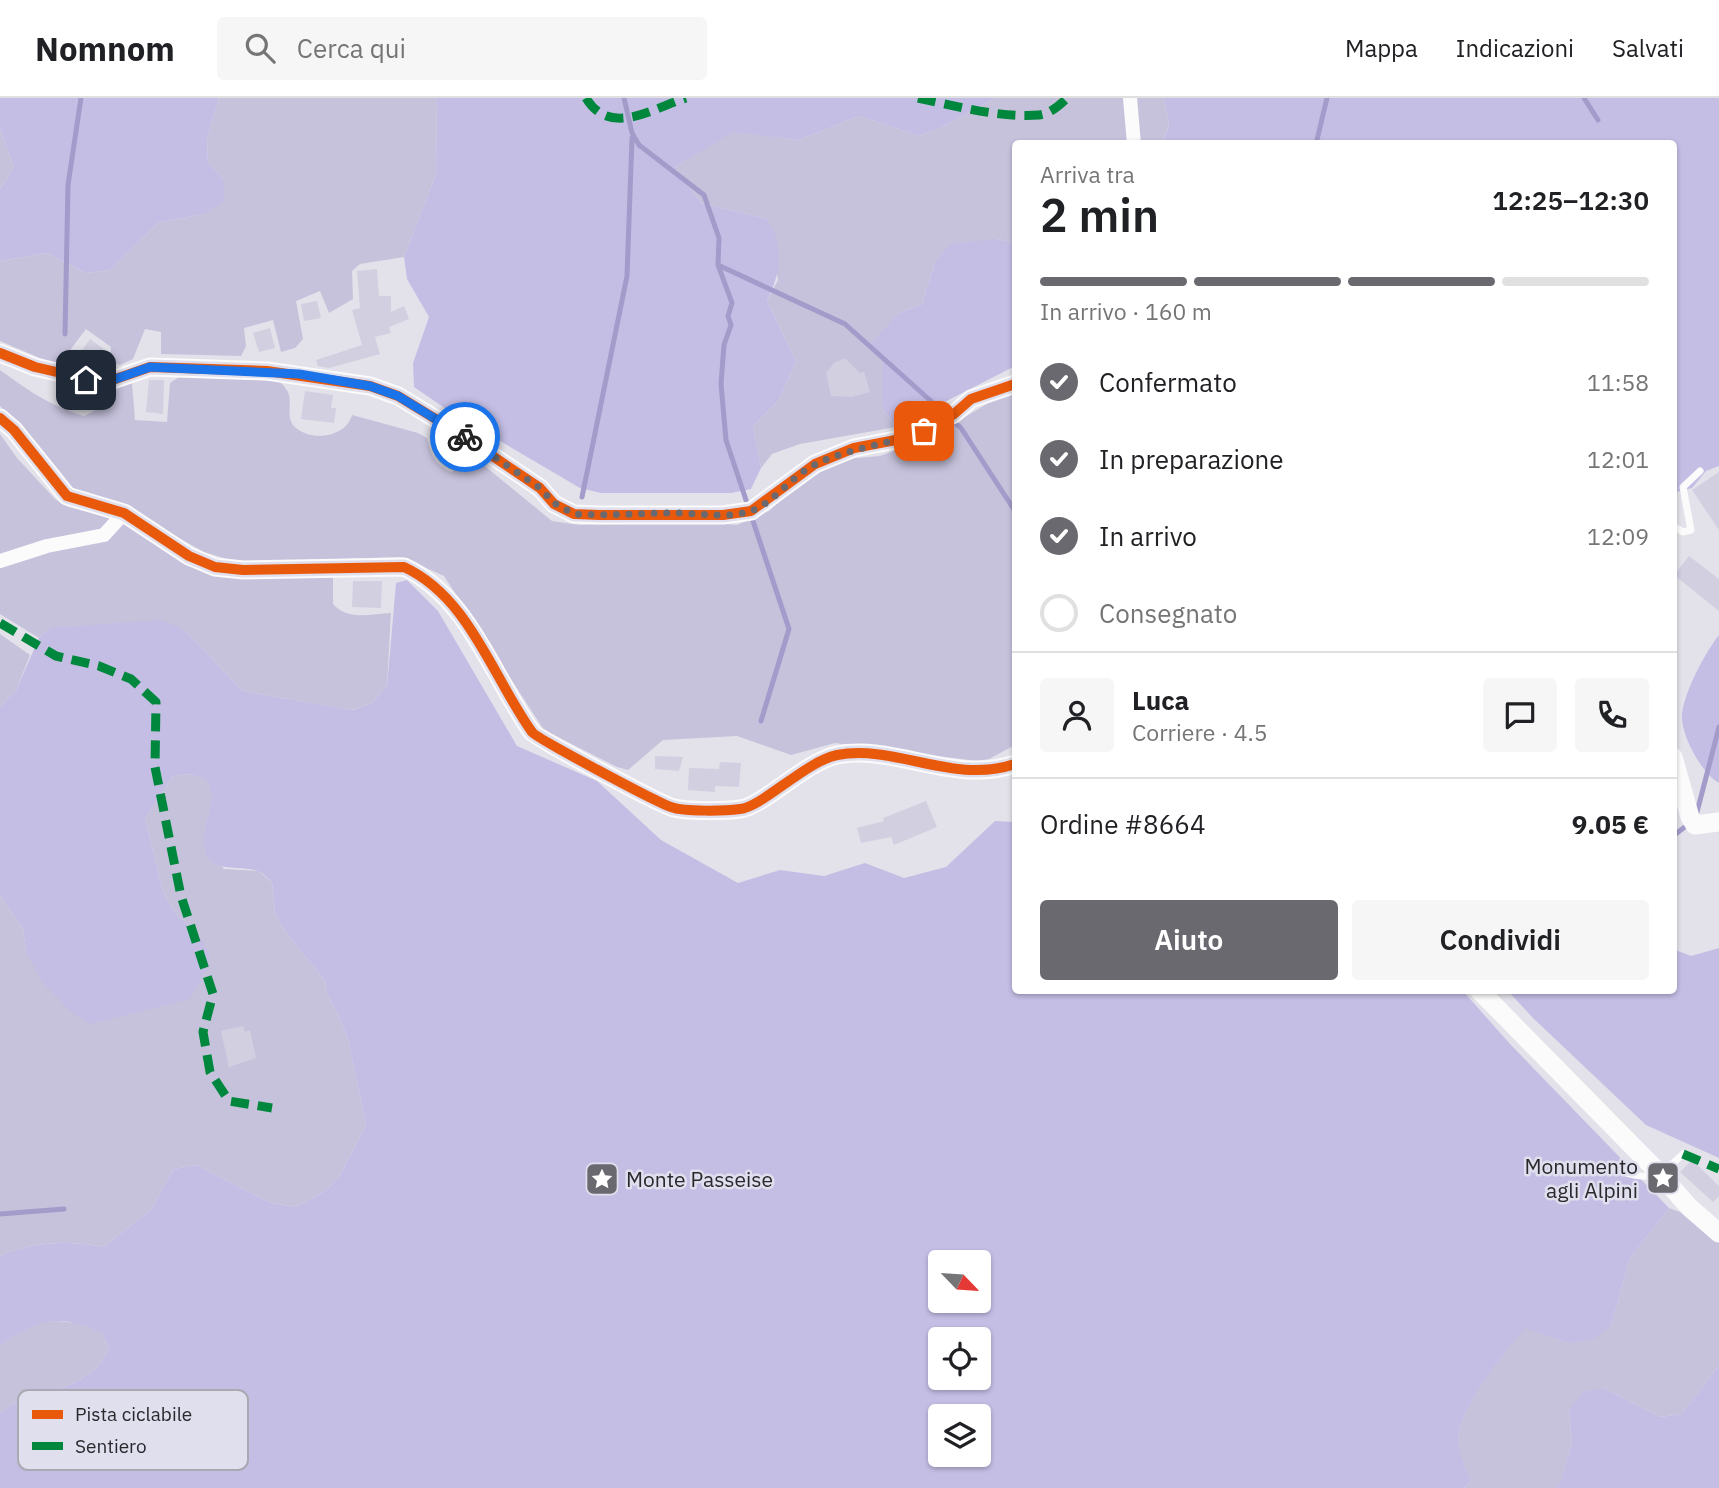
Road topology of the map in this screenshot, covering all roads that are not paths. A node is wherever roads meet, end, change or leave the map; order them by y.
1 (1130, 98) edge
2 (1134, 140) edge
3 (0, 353) edge
4 (1012, 385) edge
5 (0, 418) edge
6 (1700, 471) dead end
7 (124, 513) junction
8 (1677, 528) edge
9 (0, 561) edge
10 (1012, 765) edge
11 (1677, 771) edge
12 (1719, 822) edge
13 (1483, 994) edge
14 (1683, 1154) dead end
15 (1616, 1170) dead end
16 (1661, 1175) junction
17 (1719, 1233) edge

1 - 2 street
3 - 4 street
5 - 7 street
6 - 8 lane
7 - 9 street
7 - 10 street
11 - 12 street
13 - 16 street
14 - 16 lane
15 - 16 lane
16 - 17 street

